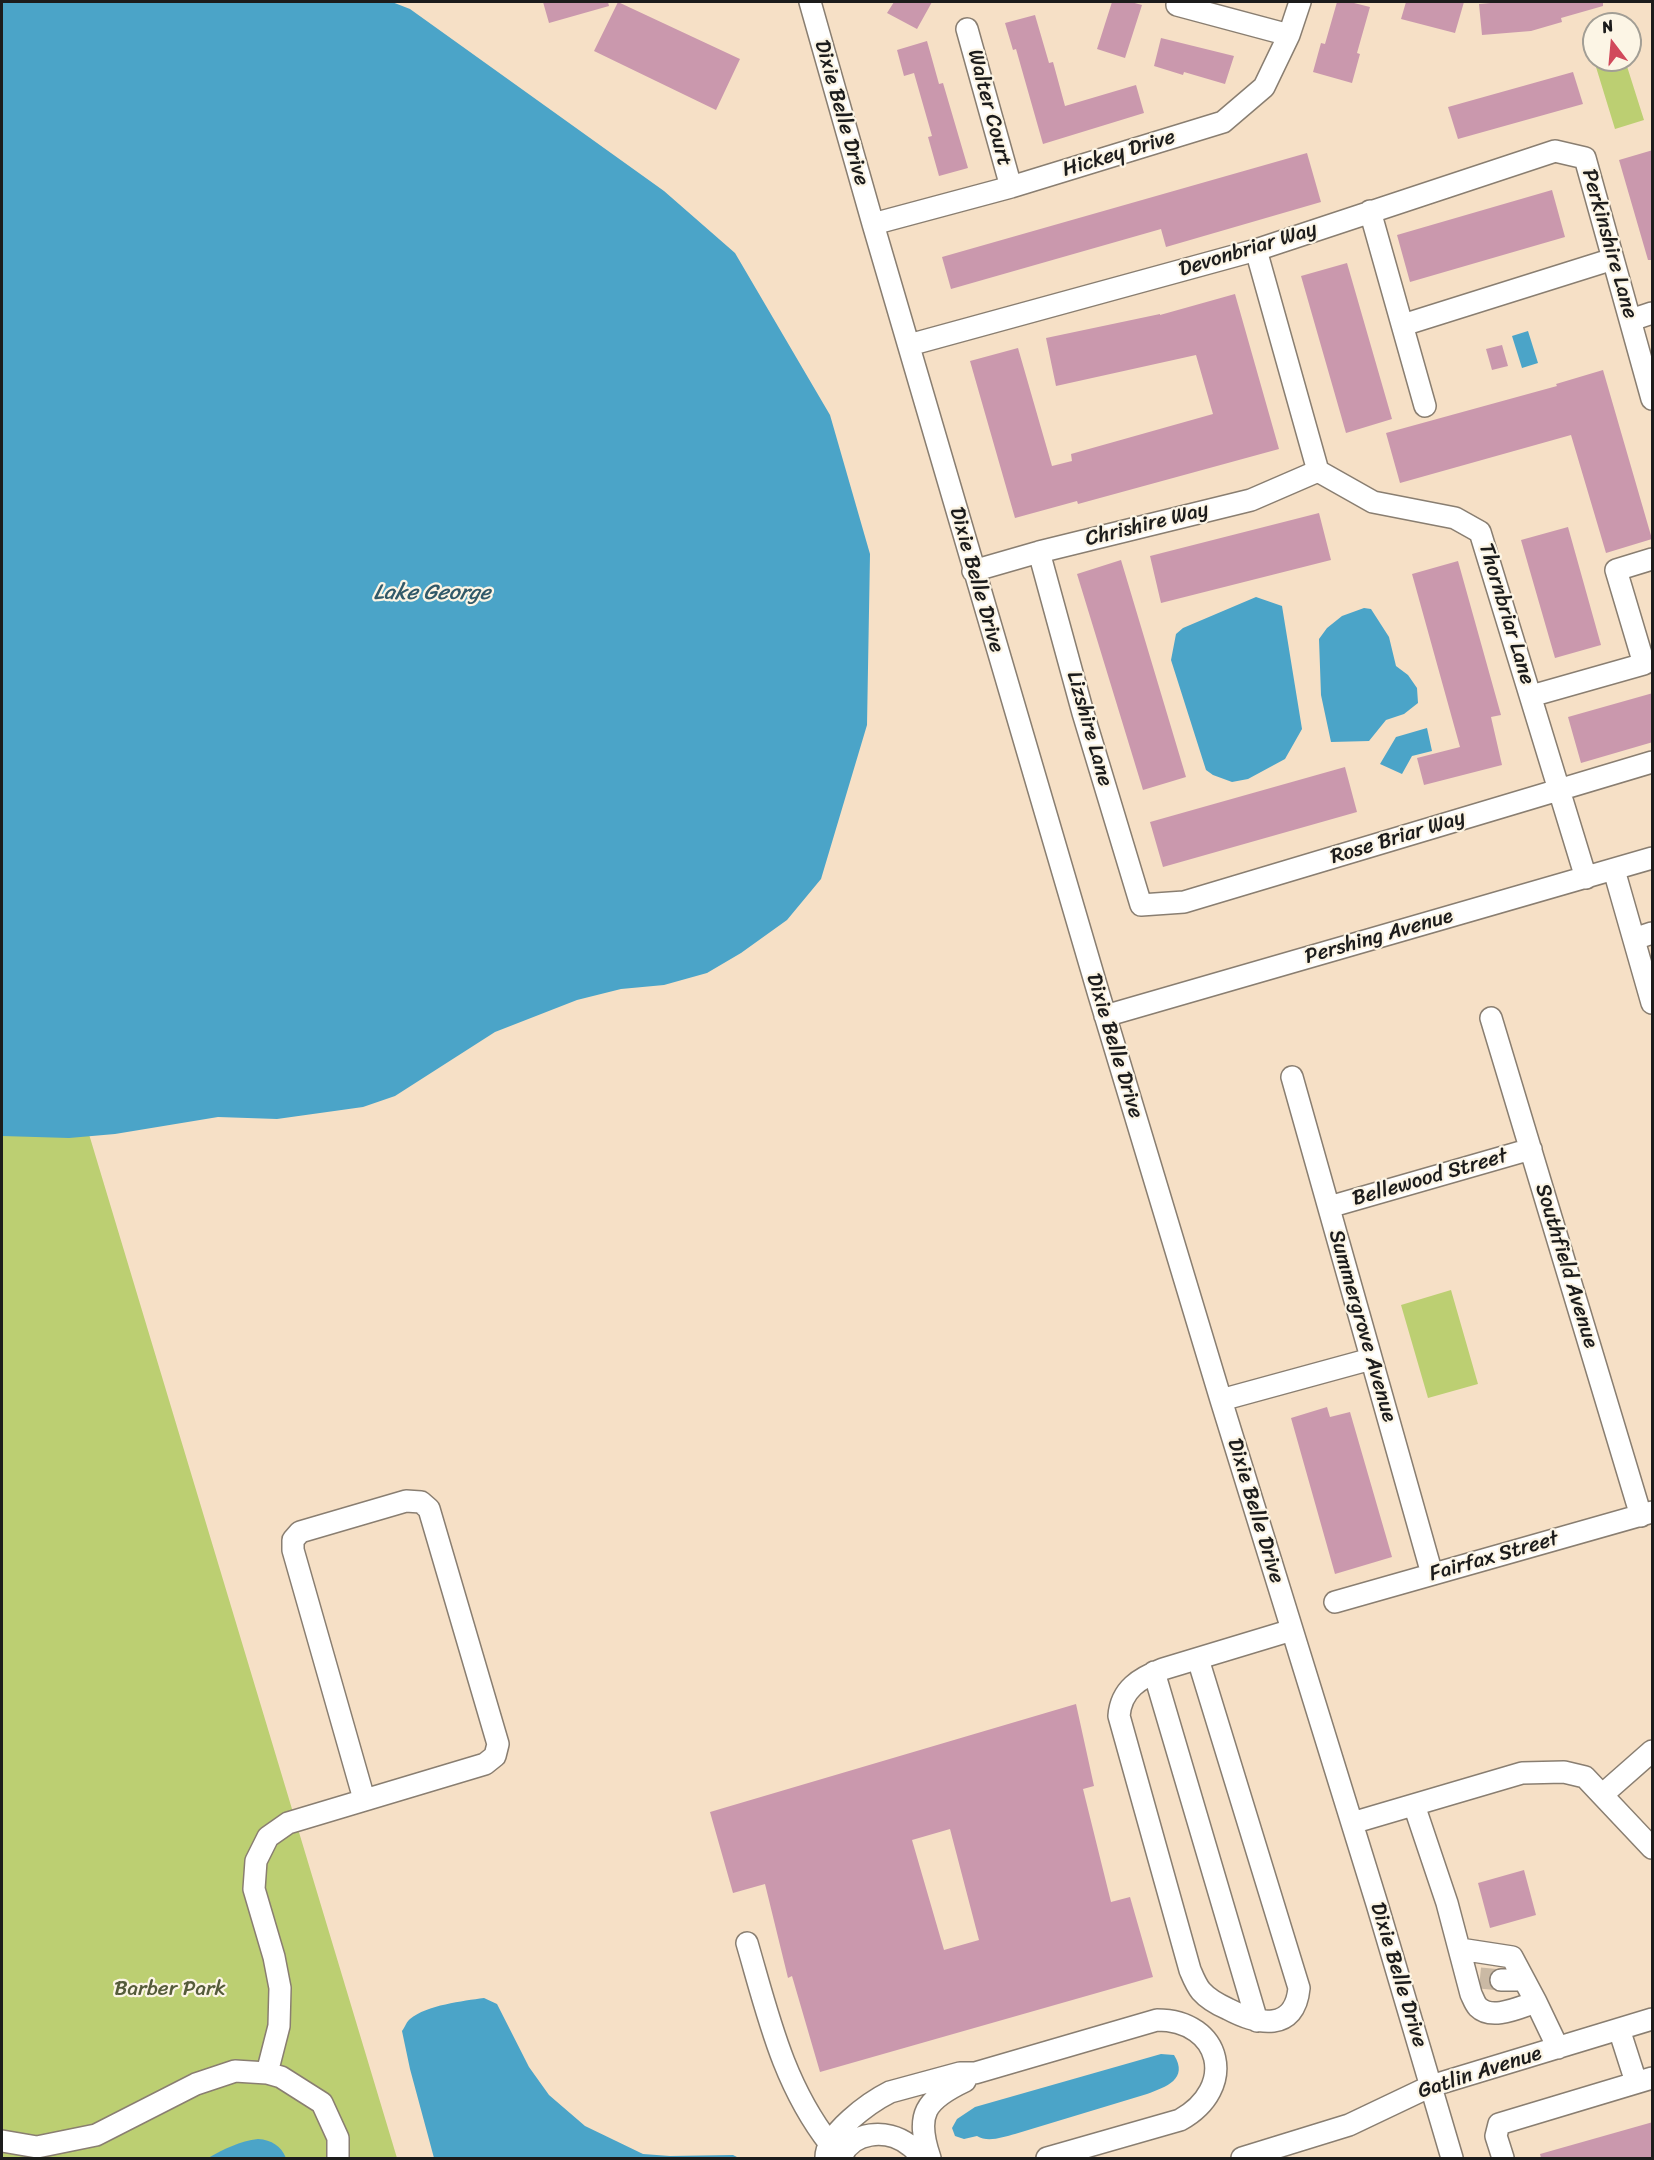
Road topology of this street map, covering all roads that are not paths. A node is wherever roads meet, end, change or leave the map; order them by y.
1 (810, 2) edge
2 (1300, 2) edge
3 (1177, 5) dead end
4 (967, 29) dead end
5 (1289, 35) junction
6 (1585, 158) joint
7 (1011, 187) junction
8 (1370, 211) junction
9 (873, 225) junction
10 (1256, 250) junction
11 (1614, 259) junction
12 (1653, 313) edge
13 (1631, 320) junction
14 (1404, 325) junction
15 (909, 345) junction
16 (1653, 399) edge
17 (1425, 406) dead end
18 (1318, 471) junction
19 (1039, 552) junction
20 (1653, 559) edge
21 (974, 571) junction
22 (1531, 696) junction
23 (1653, 762) edge
24 (1559, 790) junction
25 (1653, 858) edge
26 (1614, 870) junction
27 (1586, 878) junction
28 (1141, 905) joint
29 (1643, 936) edge
30 (1653, 1003) edge
31 (1105, 1016) junction
32 (1491, 1017) dead end
33 (1292, 1077) dead end
34 (1531, 1149) junction
35 (1329, 1207) junction
36 (1371, 1359) junction
37 (1221, 1400) junction
38 (1647, 1514) edge
39 (1432, 1575) junction
40 (1335, 1602) dead end
41 (1292, 1630) junction
42 (1198, 1659) junction
43 (1154, 1672) junction
44 (1653, 1751) edge
45 (1602, 1795) junction
46 (364, 1799) junction
47 (1414, 1804) junction
48 (1352, 1823) junction
49 (1653, 1848) edge
50 (747, 1943) dead end
51 (1460, 1949) junction
52 (1501, 1980) tunnel mouth
53 (1524, 1980) junction
54 (1536, 2002) junction
55 (1653, 2019) edge
56 (1257, 2021) junction
57 (1620, 2029) junction
58 (1558, 2048) junction
59 (267, 2073) junction
60 (975, 2073) junction
61 (1644, 2080) edge
62 (1431, 2086) junction
63 (2, 2141) edge
64 (832, 2154) edge
65 (338, 2158) edge
66 (922, 2158) edge
67 (930, 2158) edge
68 (1047, 2158) edge
69 (1242, 2158) edge
70 (1452, 2158) edge
71 (1503, 2158) edge

1 - 9 street, Dixie Belle Drive
2 - 5 street, Hickey Drive
3 - 5 street
4 - 7 street, Walter Court
5 - 7 street, Hickey Drive
6 - 8 street, Devonbriar Way
6 - 11 street, Perkinshire Lane
7 - 9 street, Hickey Drive
8 - 10 street, Devonbriar Way
8 - 14 street
9 - 15 street, Dixie Belle Drive
10 - 15 street, Devonbriar Way
10 - 18 street
11 - 13 street, Perkinshire Lane
11 - 14 street
12 - 13 street
13 - 16 street, Perkinshire Lane
14 - 17 street
15 - 21 street, Dixie Belle Drive
18 - 19 street, Chrishire Way
18 - 22 street, Thornbriar Lane
19 - 21 street, Chrishire Way
19 - 28 street, Lizshire Lane
20 - 22 street
21 - 31 street, Dixie Belle Drive
22 - 24 street, Thornbriar Lane
23 - 24 street, Rose Briar Way
24 - 27 street, Thornbriar Lane
24 - 28 street, Rose Briar Way
25 - 26 street, Pershing Avenue
26 - 27 street, Pershing Avenue
26 - 29 street
27 - 31 street, Pershing Avenue
29 - 30 street
31 - 37 street, Dixie Belle Drive
32 - 34 street, Southfield Avenue
33 - 35 street, Summergrove Avenue
34 - 35 street, Bellewood Street
34 - 38 street, Southfield Avenue
35 - 36 street, Summergrove Avenue
36 - 37 street
36 - 39 street, Summergrove Avenue
37 - 41 street, Dixie Belle Drive
38 - 39 street, Fairfax Street
39 - 40 street, Fairfax Street
41 - 42 street
41 - 48 street, Dixie Belle Drive
42 - 43 street
42 - 56 street
43 - 56 street
43 - 56 street
44 - 45 street
45 - 47 street
45 - 49 street
46 - 46 street
46 - 59 street
47 - 48 street
47 - 51 street
48 - 62 street, Dixie Belle Drive
50 - 64 street
51 - 53 street
51 - 54 street
52 - 53 street
53 - 54 street
54 - 58 street
55 - 57 street, Gatlin Avenue
57 - 58 street, Gatlin Avenue
57 - 61 street
58 - 62 street, Gatlin Avenue
59 - 63 street
59 - 65 street
60 - 64 street
60 - 67 street
60 - 68 street
61 - 71 street
62 - 69 street, Gatlin Avenue
62 - 70 street, Dixie Belle Drive
64 - 66 street

